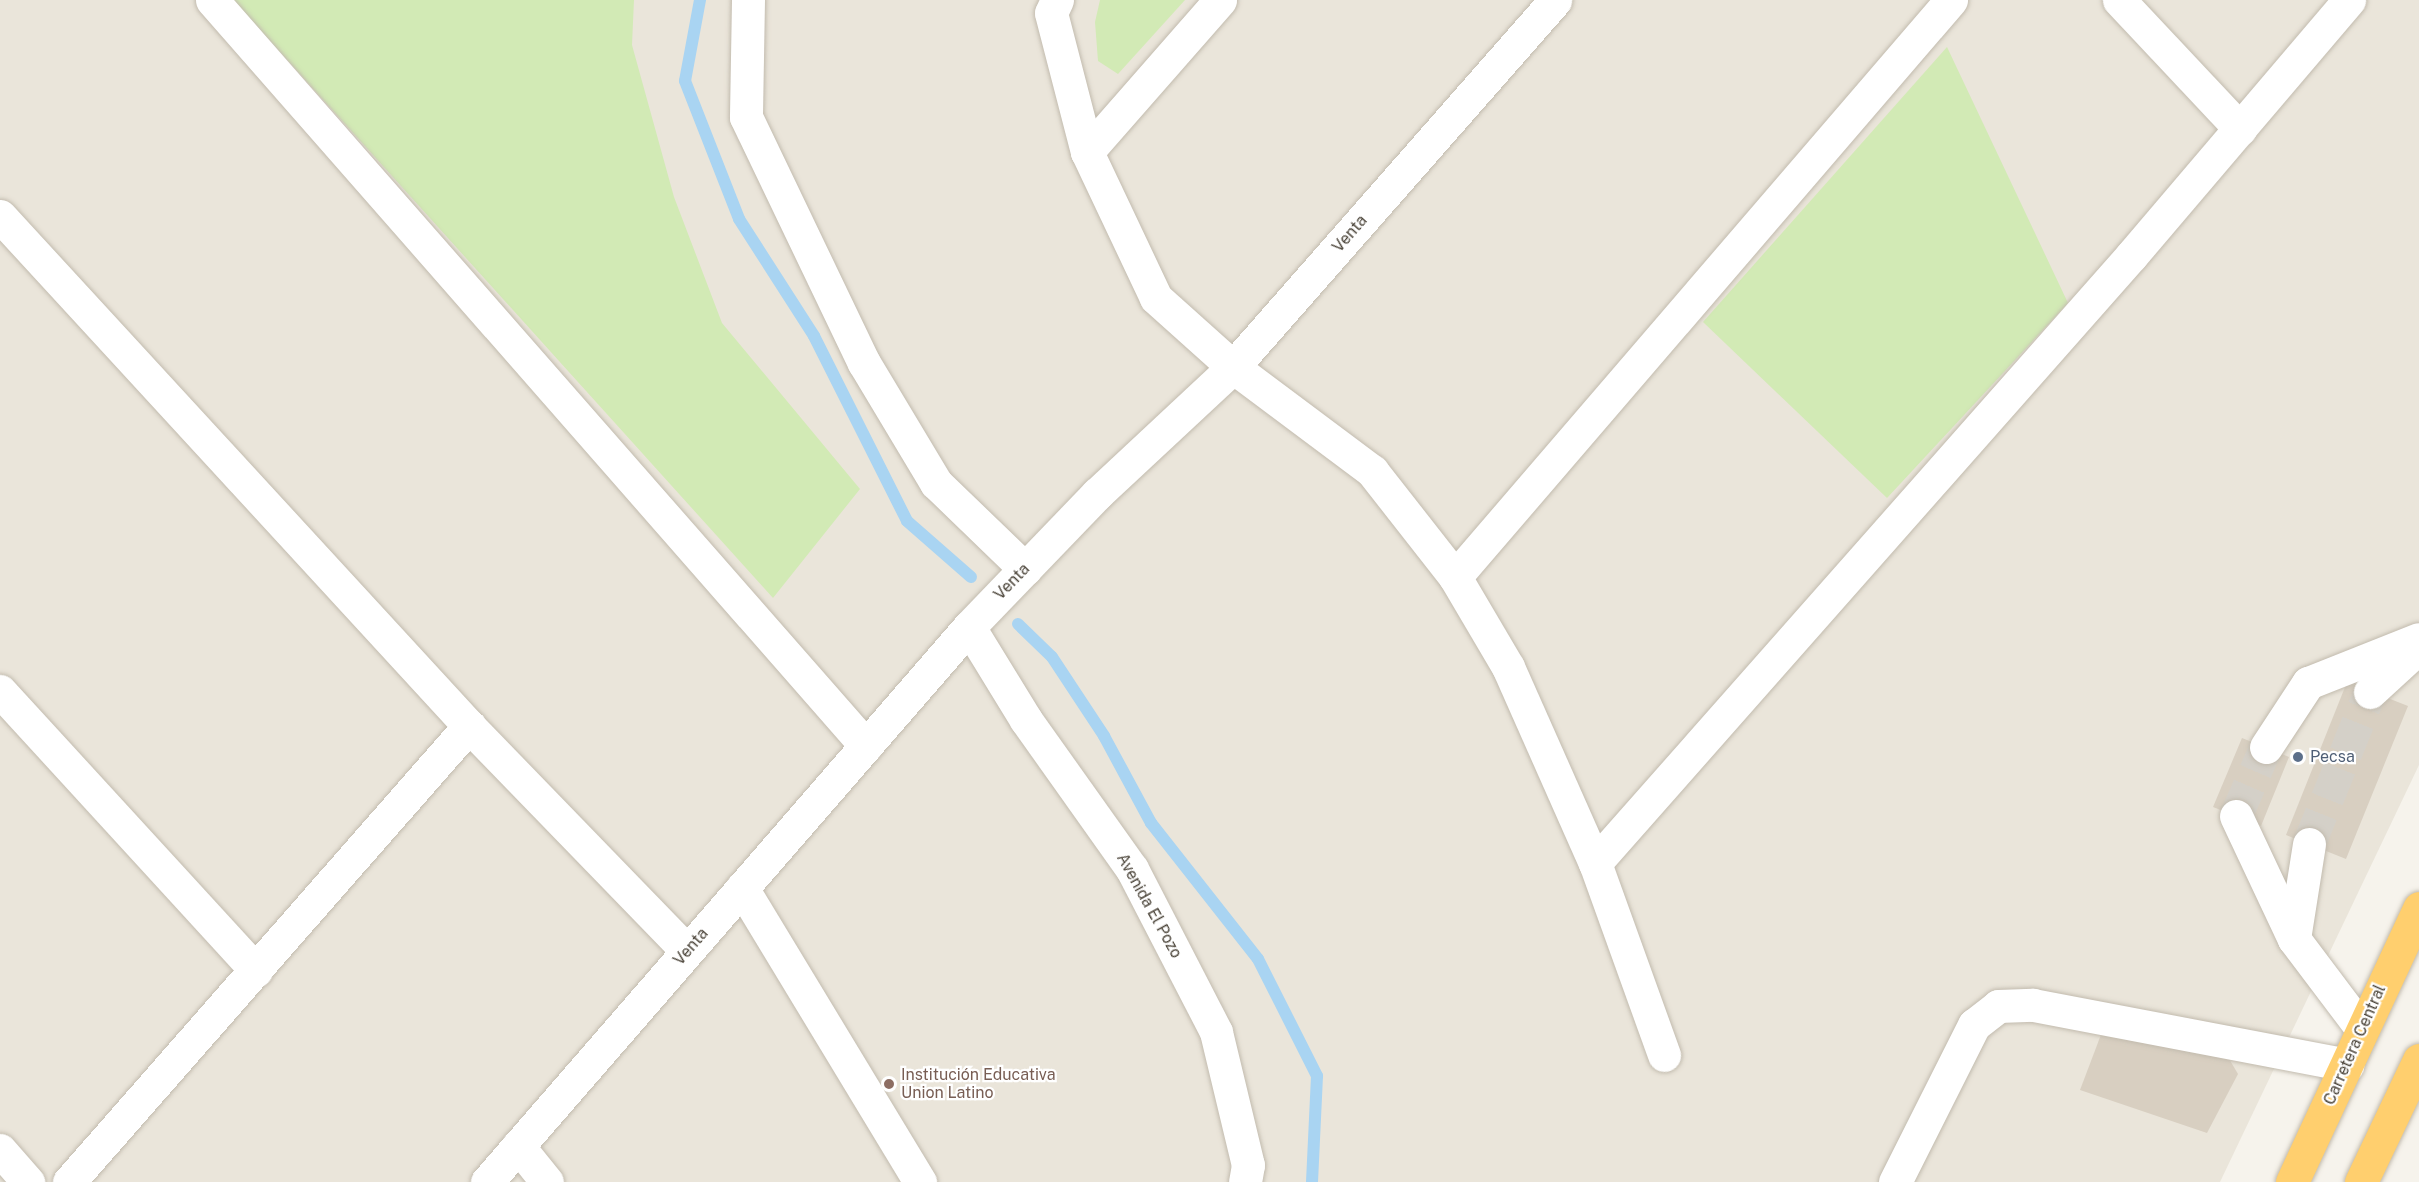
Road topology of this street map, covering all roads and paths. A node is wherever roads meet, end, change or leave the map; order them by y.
1 (212, 0) edge
2 (748, 0) edge
3 (1057, 0) edge
4 (1220, 0) edge
5 (1555, 0) edge
6 (1952, 0) edge
7 (2119, 0) edge
8 (2349, 0) edge
9 (2240, 129) junction
10 (1087, 152) junction
11 (0, 216) edge
12 (1233, 367) junction
13 (1025, 569) junction
14 (1455, 577) junction
15 (969, 627) junction
16 (2419, 639) edge
17 (2419, 647) edge
18 (0, 691) edge
19 (2370, 692) tunnel mouth
20 (469, 726) junction
21 (866, 746) junction
22 (2266, 747) tunnel mouth
23 (2236, 816) dead end
24 (2309, 844) tunnel mouth
25 (1595, 863) junction
26 (742, 888) junction
27 (2419, 908) edge
28 (2294, 939) junction
29 (687, 951) junction
30 (256, 970) junction
31 (2361, 1028) junction
32 (1664, 1055) dead end
33 (2419, 1059) edge
34 (2347, 1065) junction
35 (518, 1146) junction
36 (0, 1150) edge
37 (28, 1182) edge
38 (69, 1182) edge
39 (487, 1182) edge
40 (548, 1182) edge
41 (920, 1182) edge
42 (1245, 1182) edge
43 (1895, 1182) edge
44 (2292, 1182) edge
45 (2361, 1182) edge

1 - 21 street
2 - 13 street
3 - 10 street
4 - 10 street
5 - 12 street, Venta
6 - 14 street
7 - 9 street
8 - 9 street
9 - 25 street
10 - 12 street
11 - 20 street
12 - 13 street, Venta
12 - 14 street
13 - 15 street, Venta
14 - 25 street
15 - 21 street, Venta
15 - 42 street, Avenida El Pozo
16 - 22 street
17 - 19 street
18 - 30 street
20 - 29 street
20 - 30 street
21 - 26 street, Venta
23 - 28 street
24 - 28 street
25 - 32 street
26 - 29 street, Venta
26 - 41 street
27 - 31 highway, Carretera Central
28 - 31 street
29 - 35 street, Venta
30 - 38 street
31 - 34 highway, Carretera Central
33 - 45 highway
34 - 43 street
34 - 44 highway, Carretera Central
35 - 39 street, Venta
35 - 40 street
36 - 37 street

